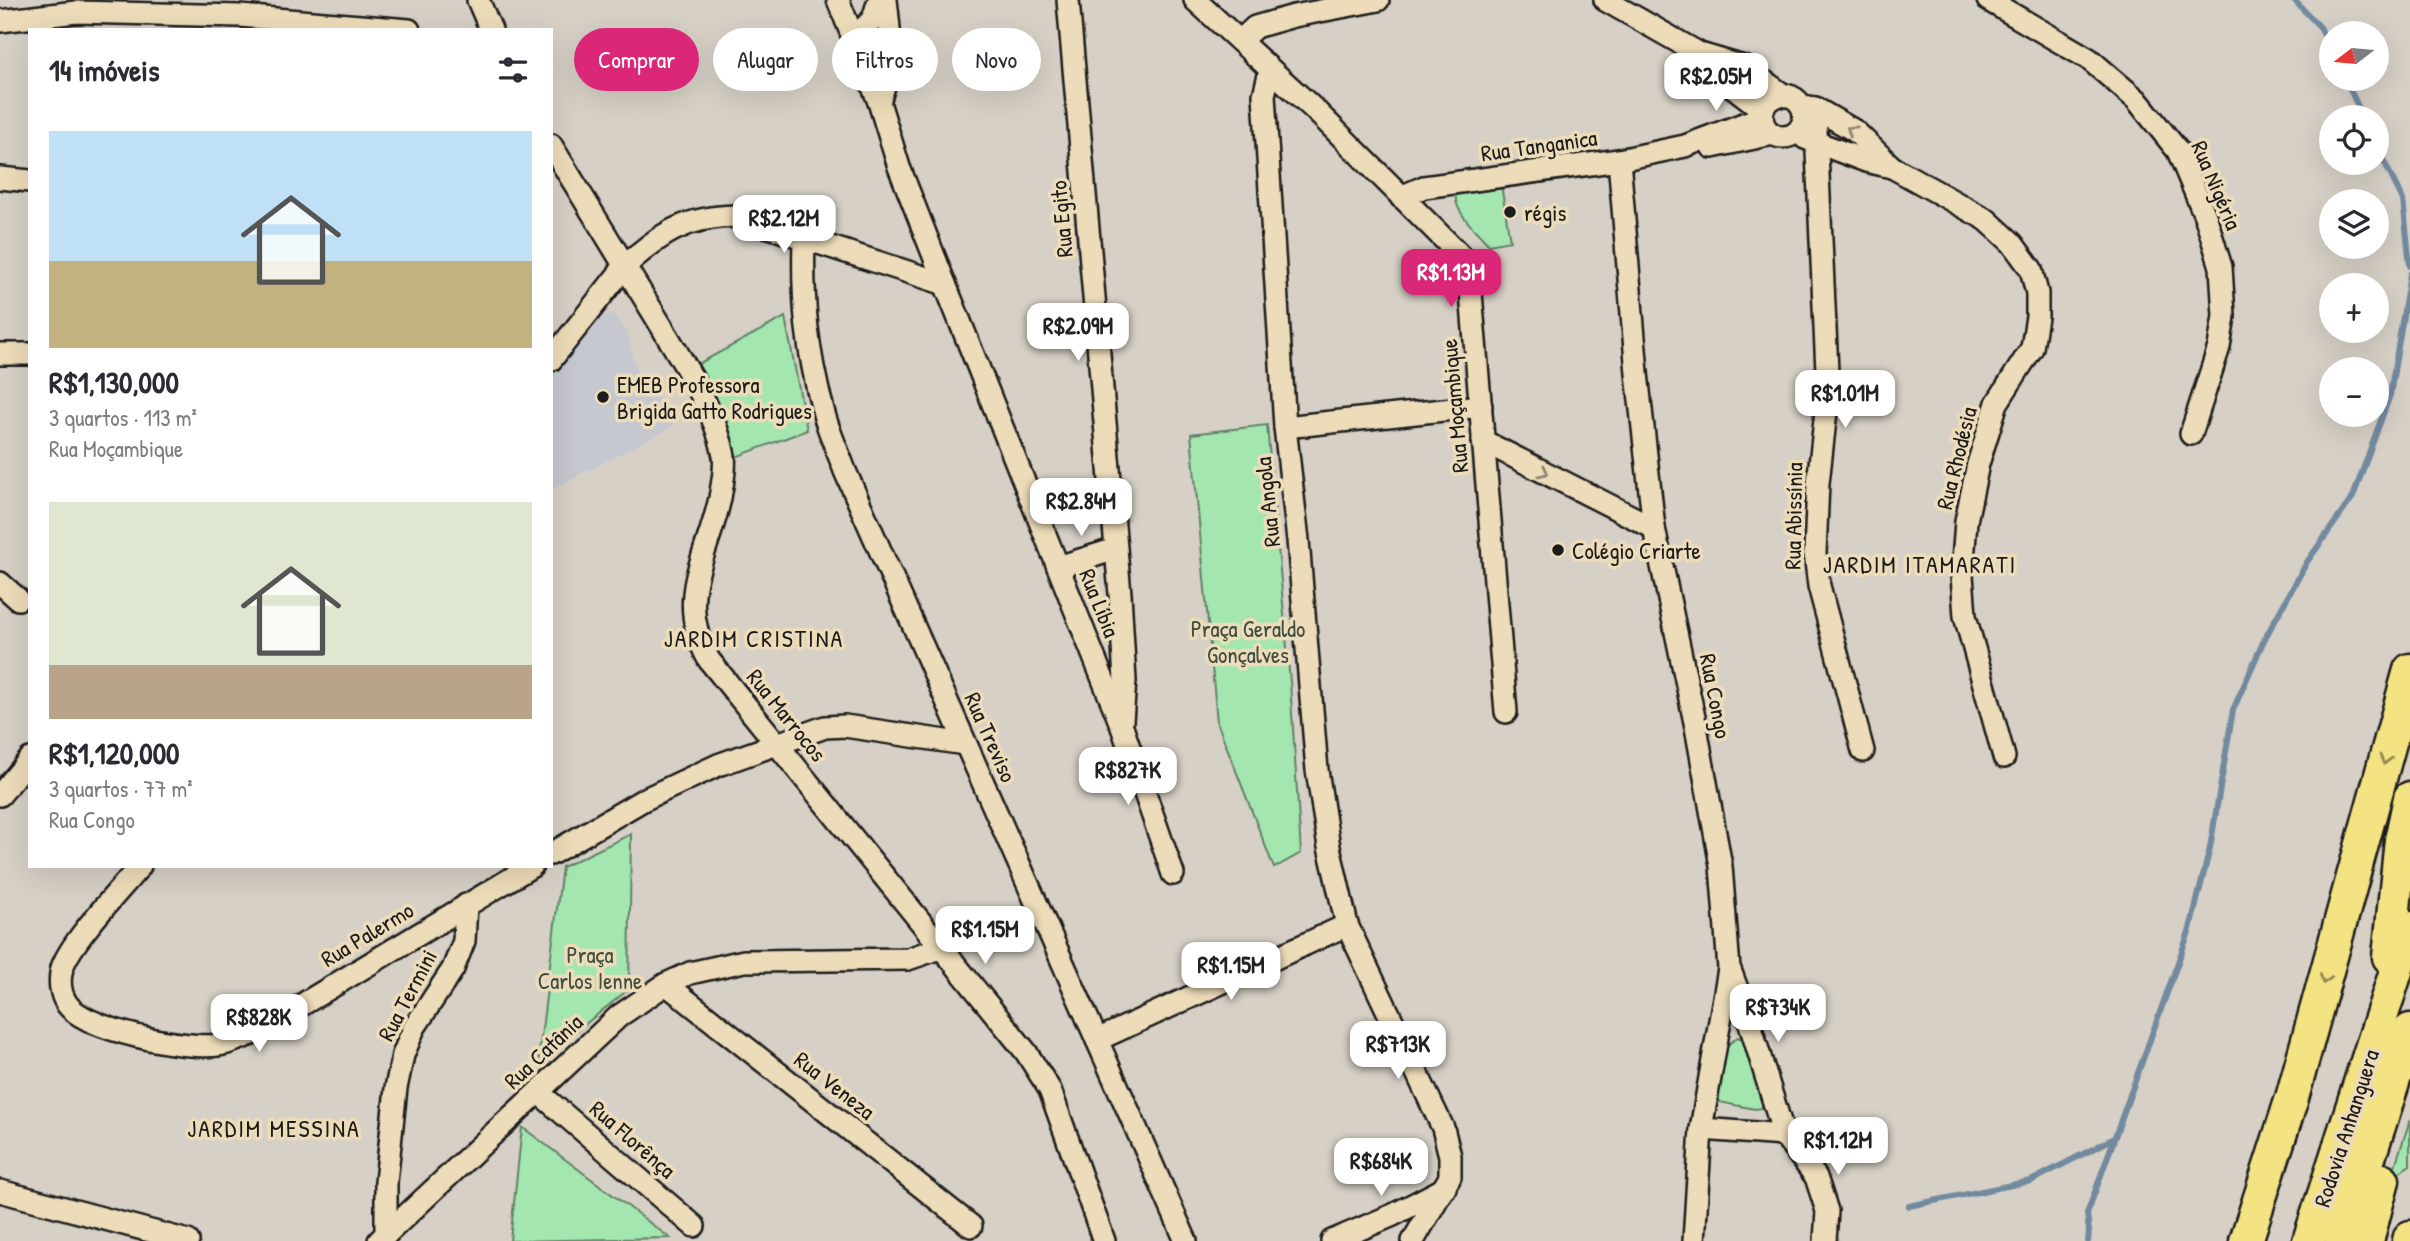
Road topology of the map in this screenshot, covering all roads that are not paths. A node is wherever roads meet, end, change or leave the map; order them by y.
1 (478, 0) edge
2 (838, 0) edge
3 (879, 0) edge
4 (886, 0) edge
5 (1068, 0) edge
6 (1195, 0) edge
7 (1378, 0) edge
8 (1605, 0) edge
9 (1988, 0) edge
10 (1631, 9) edge
11 (76, 14) edge
12 (0, 21) edge
13 (385, 28) edge
14 (490, 28) edge
15 (850, 28) edge
16 (864, 28) edge
17 (1240, 41) junction
18 (1700, 54) junction
19 (1270, 71) junction
20 (874, 91) edge
21 (879, 103) junction
22 (1801, 103) junction
23 (1773, 124) junction
24 (1815, 140) junction
25 (553, 148) edge
26 (1619, 160) junction
27 (1892, 167) junction
28 (0, 178) edge
29 (28, 181) edge
30 (1401, 197) junction
31 (804, 239) junction
32 (625, 266) junction
33 (945, 284) junction
34 (0, 354) edge
35 (28, 354) edge
36 (553, 357) edge
37 (1481, 406) junction
38 (1285, 427) junction
39 (2191, 434) dead end
40 (1483, 441) junction
41 (1654, 528) junction
42 (1116, 549) junction
43 (1058, 567) junction
44 (0, 583) edge
45 (18, 599) dead end
46 (2410, 670) edge
47 (1506, 712) dead end
48 (1122, 727) junction
49 (776, 744) junction
50 (965, 744) junction
51 (1863, 751) dead end
52 (2004, 757) dead end
53 (28, 761) edge
54 (0, 795) edge
55 (2410, 798) edge
56 (553, 854) edge
57 (138, 868) edge
58 (529, 868) edge
59 (1173, 874) dead end
60 (466, 905) junction
61 (1347, 925) junction
62 (2410, 928) edge
63 (943, 947) junction
64 (1729, 969) junction
65 (666, 984) junction
66 (2382, 1014) junction
67 (1097, 1040) junction
68 (2405, 1044) edge
69 (538, 1092) junction
70 (2292, 1098) junction
71 (1702, 1129) junction
72 (1784, 1135) junction
73 (1445, 1188) junction
74 (0, 1191) edge
75 (694, 1226) dead end
76 (971, 1226) dead end
77 (383, 1238) edge
78 (188, 1241) edge
79 (1104, 1241) edge
80 (1186, 1241) edge
81 (1332, 1241) edge
82 (1413, 1241) edge
83 (1694, 1241) edge
84 (1825, 1241) edge
85 (2226, 1241) edge
86 (2246, 1241) edge
87 (2309, 1241) edge
88 (2342, 1241) edge
89 (2367, 1241) edge

1 - 14 street
2 - 15 street, Rua Líbia
3 - 16 street
4 - 21 street
5 - 42 street, Rua Egito
6 - 17 street, Rua Moçambique
7 - 17 street
8 - 10 street
9 - 39 street, Rua Nigéria
10 - 18 street
11 - 12 street
11 - 13 street
17 - 19 street, Rua Moçambique
18 - 22 street
18 - 23 street
19 - 30 street, Rua Moçambique
19 - 38 street, Rua Angola
20 - 21 street, Rua Líbia
21 - 33 street, Rua Líbia
22 - 23 street
22 - 23 street, Rua Tanganica
22 - 24 street, Rua Abissínia
27 -> 22 street
23 - 24 street
23 - 26 street, Rua Tanganica
24 - 27 street
24 - 51 street, Rua Abissínia
25 - 32 street, Rua Marrocos
26 - 30 street, Rua Tanganica
26 - 41 street, Rua Congo
27 - 52 street, Rua Rhodésia
28 - 29 street
30 - 37 street, Rua Moçambique
31 - 32 street
31 - 33 street
31 - 50 street, Rua Treviso
32 - 36 street
32 - 49 street, Rua Marrocos
33 - 43 street, Rua Líbia
34 - 35 street
37 - 38 street
37 - 40 street, Rua Moçambique
38 - 61 street, Rua Angola
40 -> 41 street
40 - 47 street, Rua Moçambique
41 - 64 street, Rua Congo
42 - 43 street
42 - 48 street, Rua Egito
43 - 48 street, Rua Líbia
44 - 45 street
46 -> 70 highway
48 - 59 street, Rua Líbia
49 - 50 street
49 - 56 street
49 - 63 street, Rua Marrocos
50 - 67 street, Rua Treviso
53 - 54 street
55 - 66 highway
57 - 60 street, Rua Palermo
58 - 60 street, Rua Palermo
60 - 77 street, Rua Termini
61 - 67 street
61 - 73 street, Rua Angola
62 - 66 highway
63 - 65 street, Rua Catânia
63 - 79 street, Rua Marrocos
64 - 71 street, Rua Congo
64 - 72 street
65 - 69 street, Rua Catânia
65 - 76 street, Rua Veneza
66 - 87 highway, Rodovia Anhanguera
67 - 80 street, Rua Treviso
68 - 88 highway, Rodovia Anhanguera
68 - 89 highway
69 - 75 street, Rua Florênça
69 - 77 street, Rua Catânia
70 - 85 highway
70 - 86 highway
71 - 72 street
71 - 83 street, Rua Congo
72 - 84 street
73 - 81 street
73 - 82 street
74 - 78 street

